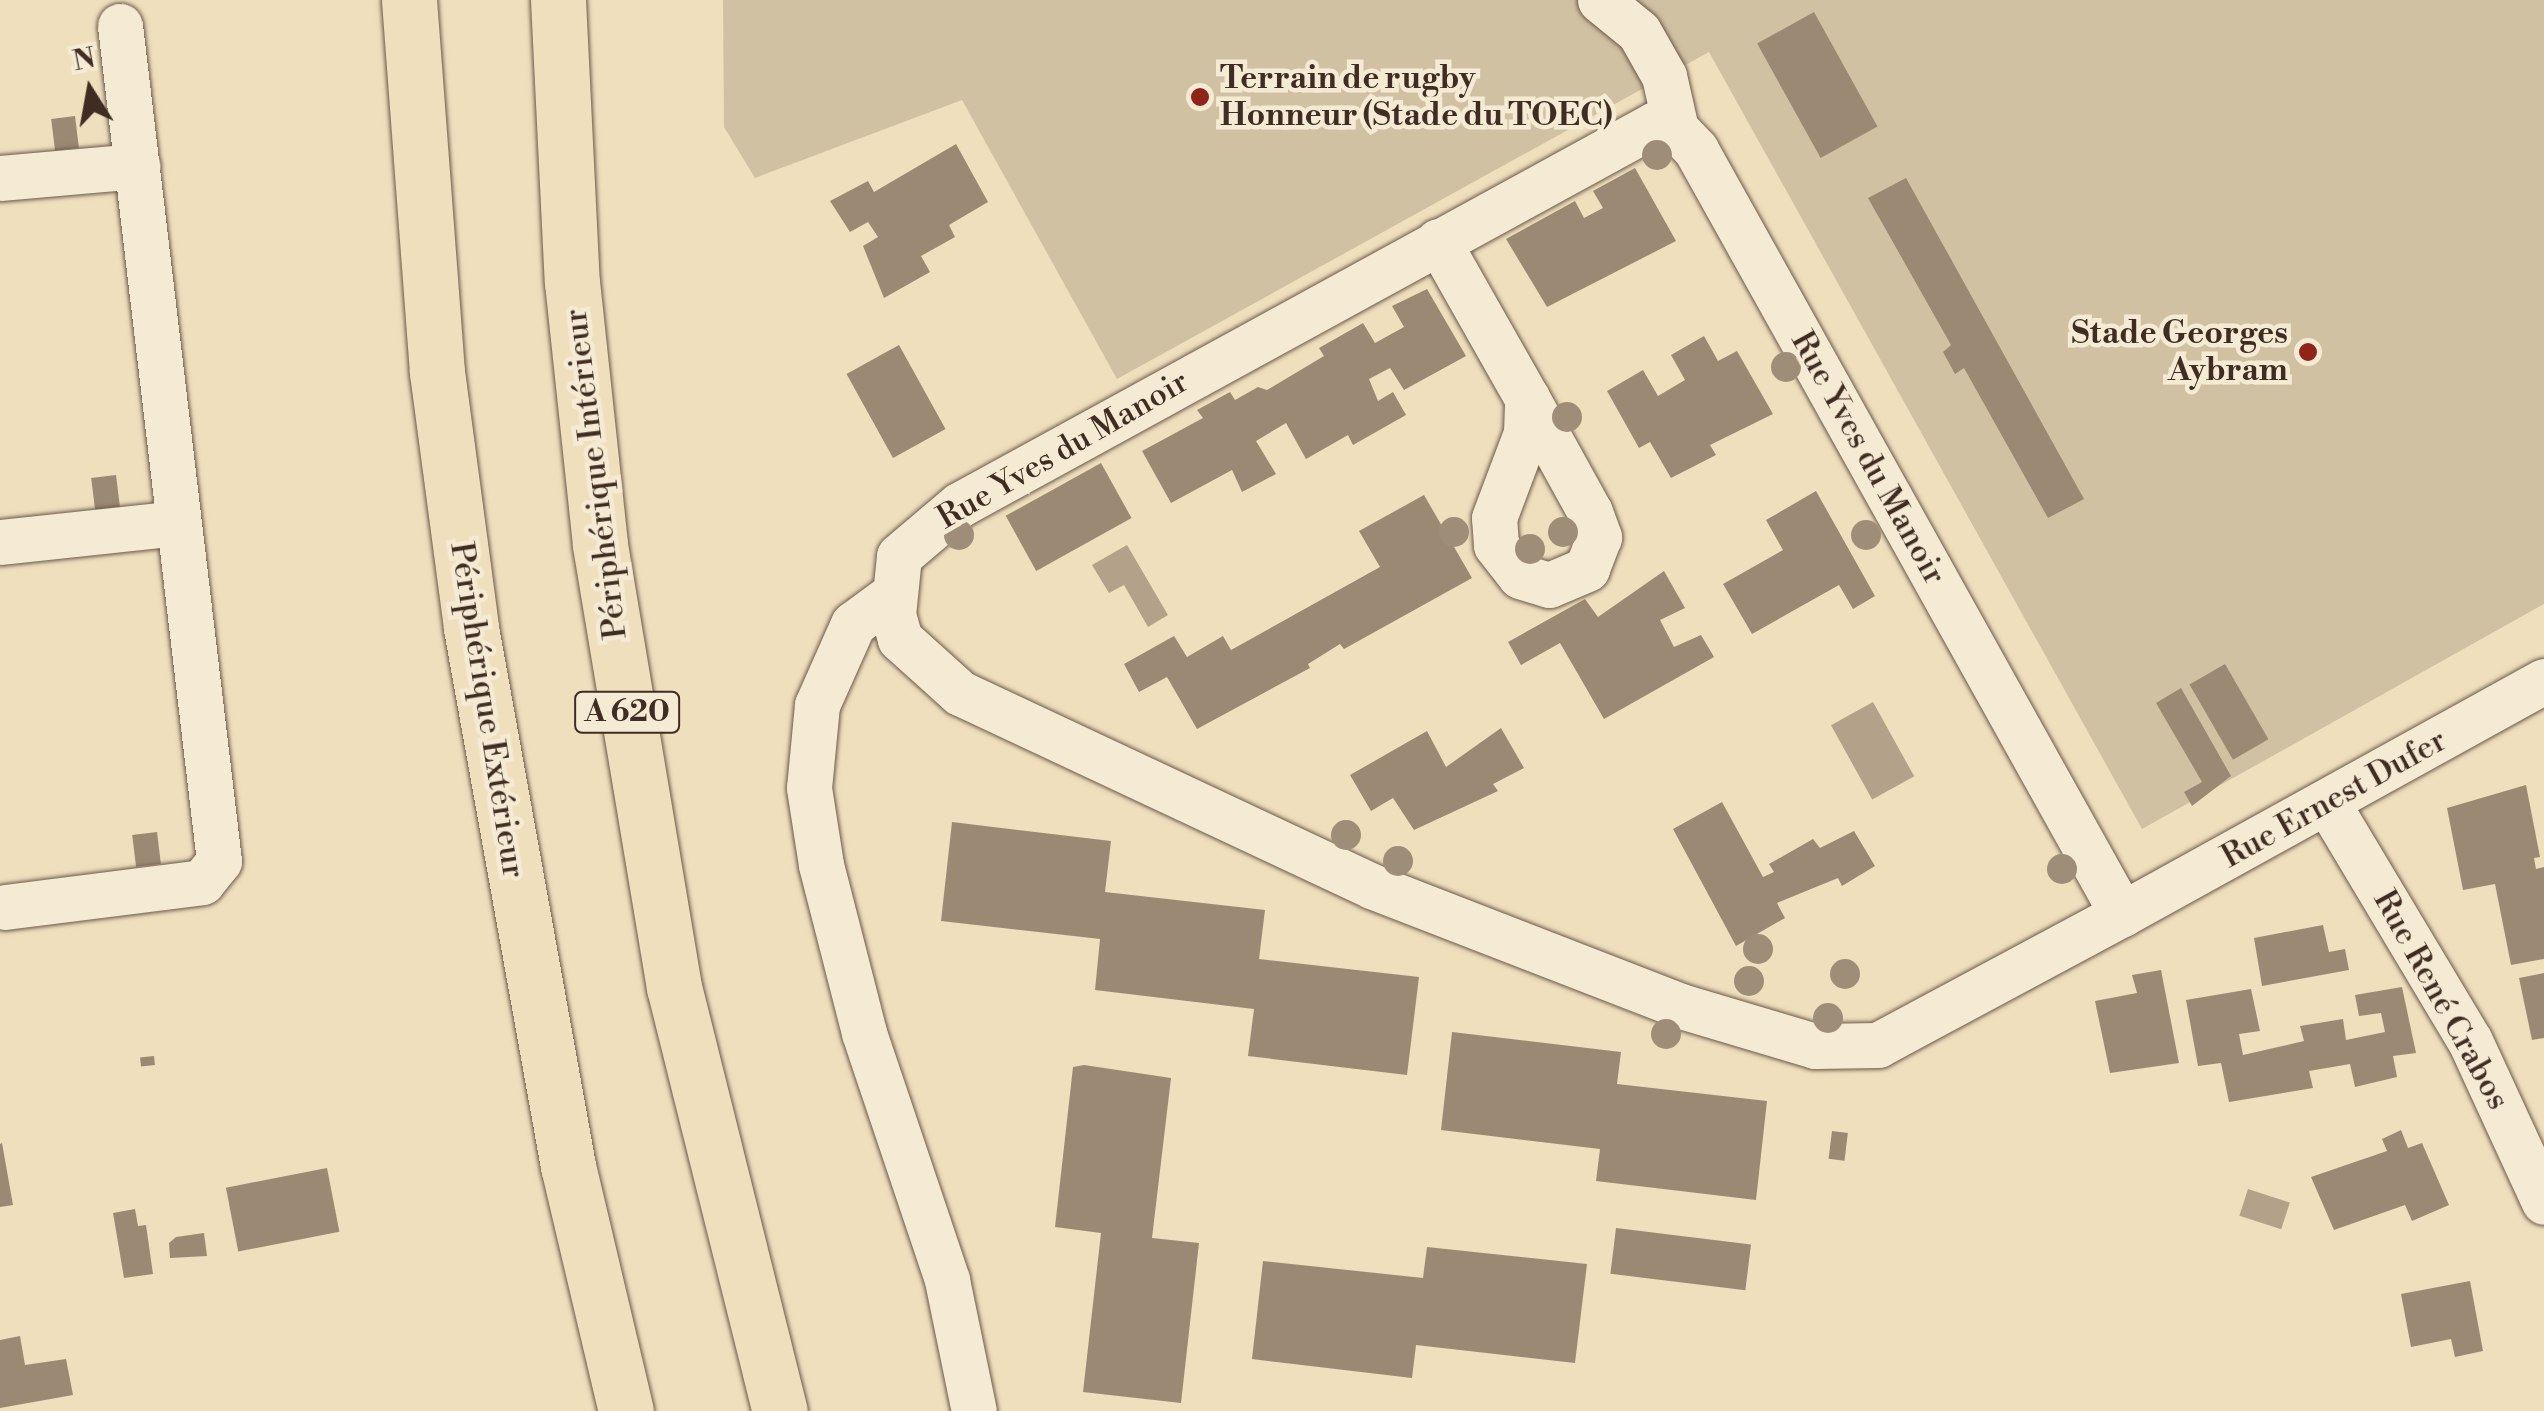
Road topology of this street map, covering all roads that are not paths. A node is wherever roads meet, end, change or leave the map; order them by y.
1 (409, 0) edge
2 (558, 0) edge
3 (1600, 0) edge
4 (120, 26) dead end
5 (1676, 128) junction
6 (137, 166) junction
7 (0, 178) edge
8 (1438, 241) junction
9 (1526, 398) dead end
10 (178, 523) junction
11 (0, 542) edge
12 (891, 596) junction
13 (2544, 680) edge
14 (2328, 804) junction
15 (5, 907) dead end
16 (2122, 914) junction
17 (2544, 1202) edge
18 (626, 1411) edge
19 (780, 1411) edge
20 (974, 1411) edge

1 - 18 highway, Périphérique Extérieur
2 - 19 highway, Périphérique Intérieur / A 620
3 - 5 street
4 - 6 street
5 - 8 street, Rue Yves du Manoir
5 - 16 street, Rue Yves du Manoir
6 - 7 street
6 - 10 street
8 - 9 street
8 - 12 street, Rue Yves du Manoir
10 - 11 street
10 - 15 street
12 - 16 street
12 - 20 street
13 - 14 street, Rue Ernest Dufer
14 - 16 street, Rue Ernest Dufer
14 - 17 street, Rue René Crabos

